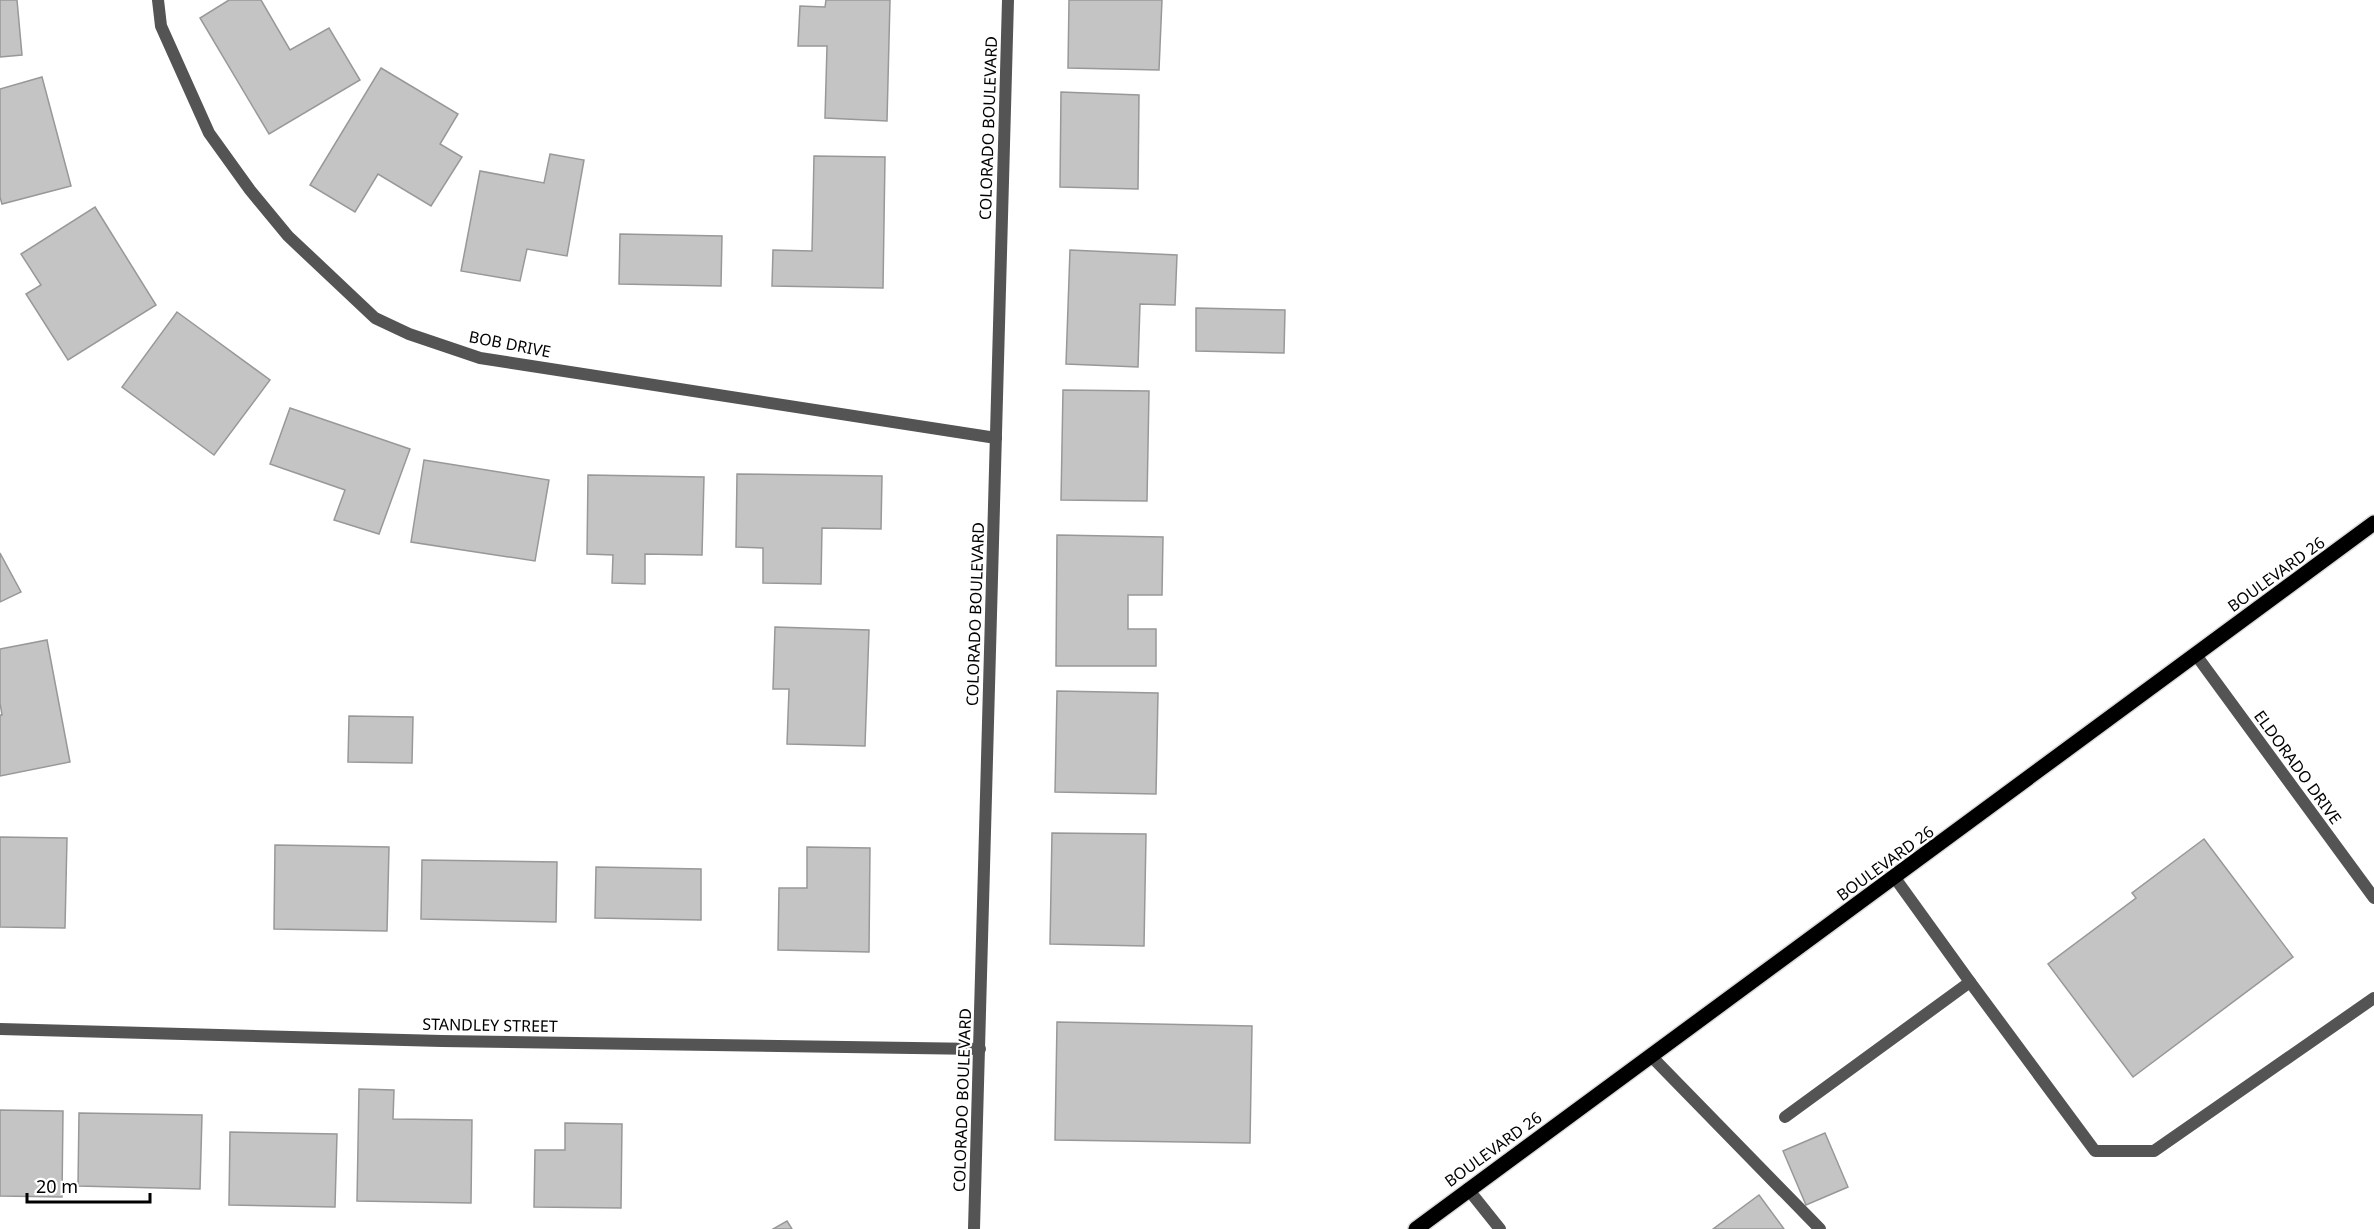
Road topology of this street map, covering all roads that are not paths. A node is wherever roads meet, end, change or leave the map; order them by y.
1 (159, 0) edge
2 (1008, 0) edge
3 (996, 438) junction
4 (2374, 523) edge
5 (2196, 655) junction
6 (1895, 878) junction
7 (2374, 898) edge
8 (1970, 982) junction
9 (2374, 998) edge
10 (0, 1029) edge
11 (980, 1049) junction
12 (1651, 1056) junction
13 (1785, 1117) dead end
14 (1468, 1189) junction
15 (974, 1229) edge
16 (1416, 1229) edge
17 (1500, 1229) edge
18 (1820, 1229) edge

1 - 3 street, BOB DRIVE
2 - 3 street, COLORADO BOULEVARD
3 - 11 street, COLORADO BOULEVARD
4 - 5 main road, BOULEVARD 26
5 - 6 main road, BOULEVARD 26
5 - 7 street, ELDORADO DRIVE
6 - 8 street
6 - 12 main road, BOULEVARD 26
8 - 9 street
8 - 13 street
10 - 11 street, STANDLEY STREET
11 - 15 street, COLORADO BOULEVARD
12 - 14 main road, BOULEVARD 26
12 - 18 street
14 - 16 main road, BOULEVARD 26
14 - 17 street

